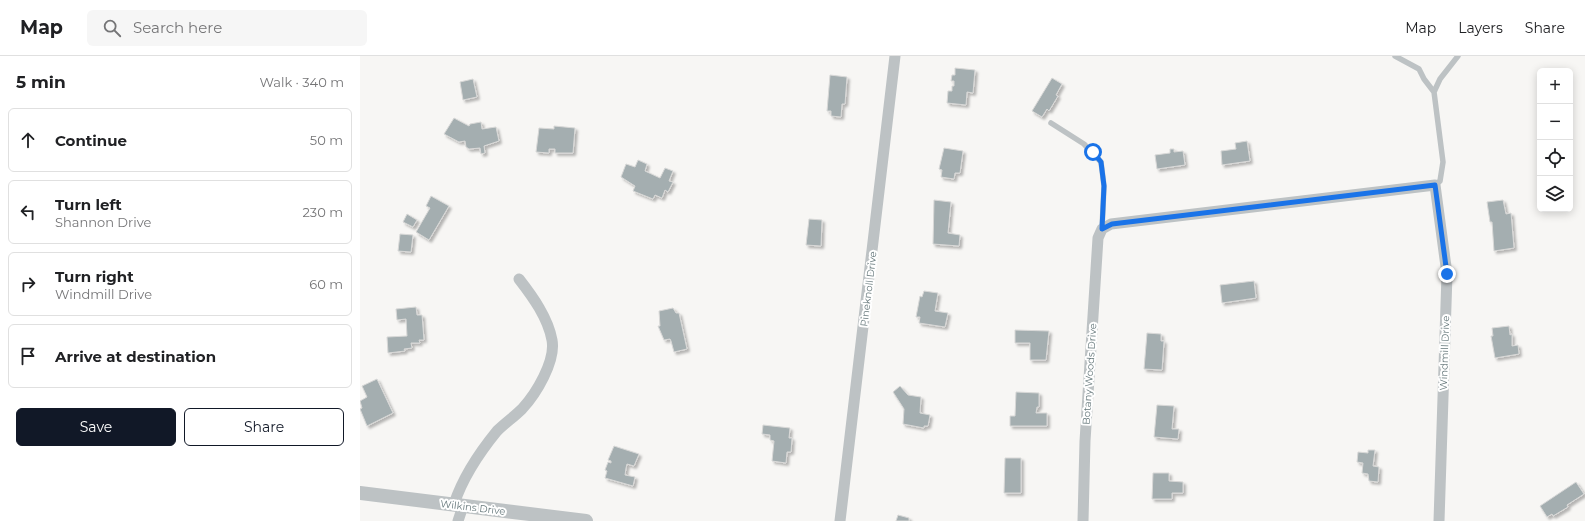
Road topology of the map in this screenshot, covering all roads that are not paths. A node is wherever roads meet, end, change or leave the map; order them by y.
1 (895, 56) edge
2 (1395, 56) edge
3 (1458, 56) edge
4 (1434, 92) junction
5 (1051, 122) dead end
6 (1435, 185) junction
7 (1102, 229) junction
8 (519, 279) dead end
9 (360, 493) edge
10 (459, 505) junction
11 (458, 521) edge
12 (586, 521) edge
13 (840, 521) edge
14 (1082, 521) edge
15 (1439, 521) edge

1 - 13 street, Pineknoll Drive
2 - 4 lane
3 - 4 lane
4 - 6 lane
5 - 7 lane
6 - 7 street
6 - 15 street, Windmill Drive
7 - 14 street, Botany Woods Drive
8 - 10 street
9 - 10 street, Wilkins Drive
10 - 11 street
10 - 12 street, Wilkins Drive

